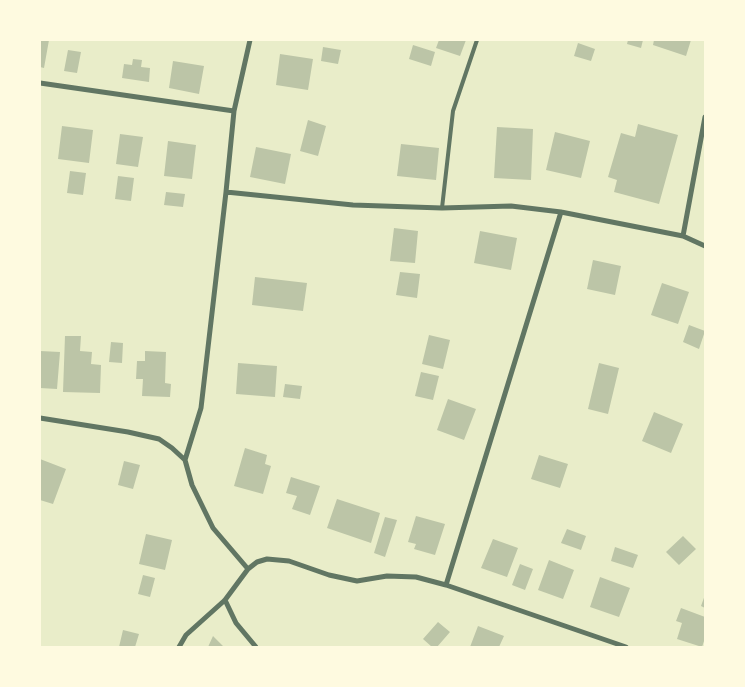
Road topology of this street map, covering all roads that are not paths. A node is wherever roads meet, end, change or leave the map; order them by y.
1 (250, 40) edge
2 (477, 40) edge
3 (40, 83) edge
4 (234, 111) junction
5 (705, 117) edge
6 (226, 192) junction
7 (442, 208) junction
8 (561, 212) junction
9 (683, 236) junction
10 (705, 246) edge
11 (40, 418) edge
12 (185, 460) junction
13 (248, 569) junction
14 (446, 585) junction
15 (225, 600) junction
16 (179, 647) edge
17 (256, 647) edge
18 (626, 647) edge

1 - 4 street
2 - 7 lane
3 - 4 street
4 - 6 street
5 - 9 street
6 - 7 street
6 - 12 street
7 - 8 street
8 - 9 street
8 - 14 street
9 - 10 street
11 - 12 street
12 - 13 street
13 - 14 street
13 - 15 street
14 - 18 street
15 - 16 street
15 - 17 street

